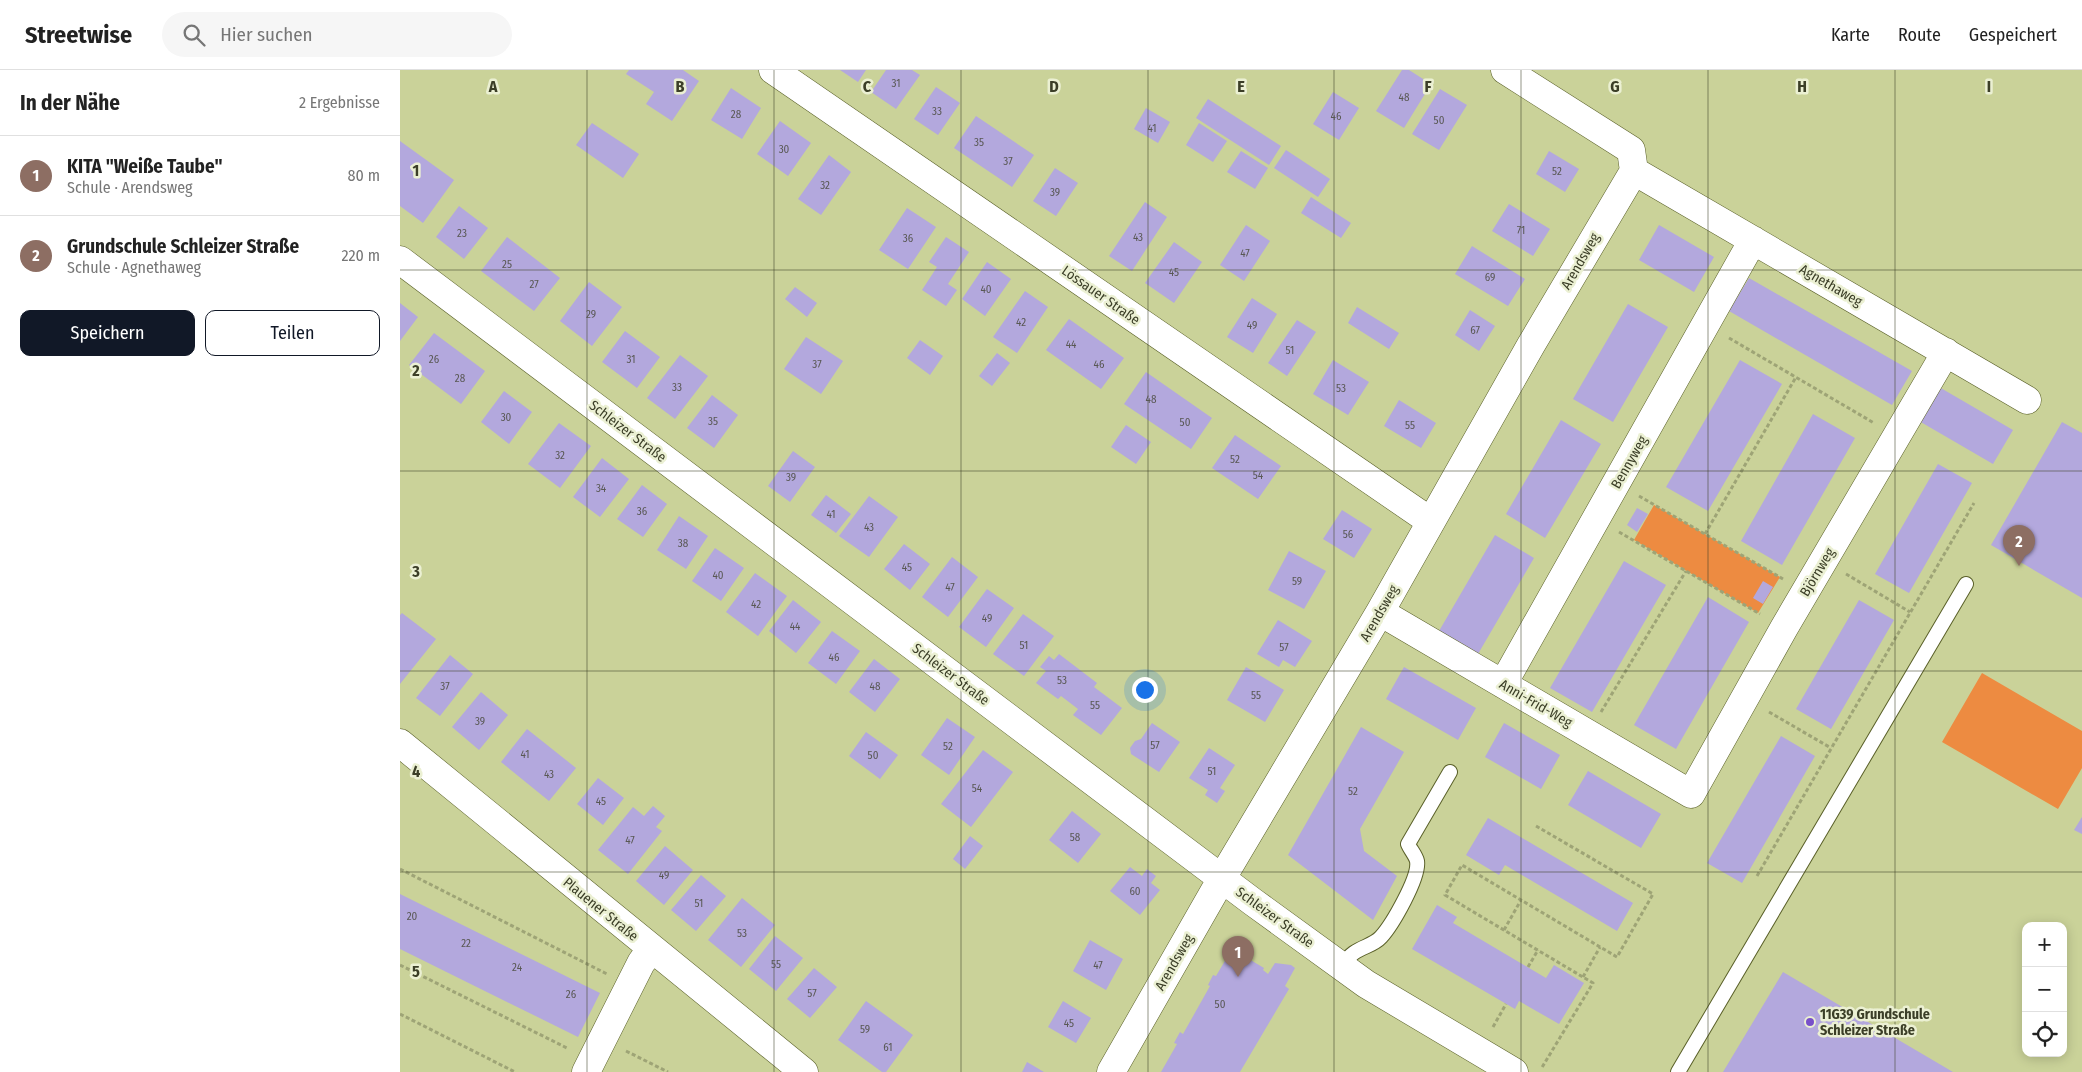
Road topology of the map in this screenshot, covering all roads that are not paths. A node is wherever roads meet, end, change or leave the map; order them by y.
1 (773, 70) edge
2 (1505, 70) edge
3 (1633, 160) junction
4 (1753, 240) junction
5 (400, 260) edge
6 (1946, 352) junction
7 (2027, 400) dead end
8 (1430, 521) junction
9 (1966, 584) dead end
10 (1380, 612) junction
11 (1503, 684) junction
12 (400, 743) edge
13 (1450, 772) dead end
14 (1691, 794) joint
15 (1222, 878) junction
16 (651, 949) junction
17 (1342, 966) junction
18 (593, 1057) edge
19 (1505, 1070) edge
20 (804, 1072) edge
21 (1112, 1072) edge
22 (1678, 1072) edge

1 - 8 street, Lössauer Straße
2 - 3 street, Agnethaweg
3 - 4 street, Agnethaweg
3 - 8 street, Arendsweg
4 - 6 street, Agnethaweg
4 - 11 street, Bennyweg
5 - 15 street, Schleizer Straße
6 - 7 street, Agnethaweg
6 - 14 street, Björnweg
8 - 10 street, Arendsweg
9 - 22 lane
10 - 11 street, Anni-Frid-Weg
10 - 15 street, Arendsweg
11 - 14 street, Anni-Frid-Weg
12 - 16 street, Plauener Straße
13 - 17 lane
15 - 17 street, Schleizer Straße
15 - 21 street, Arendsweg
16 - 18 street
16 - 20 street, Plauener Straße
17 - 19 street, Schleizer Straße

